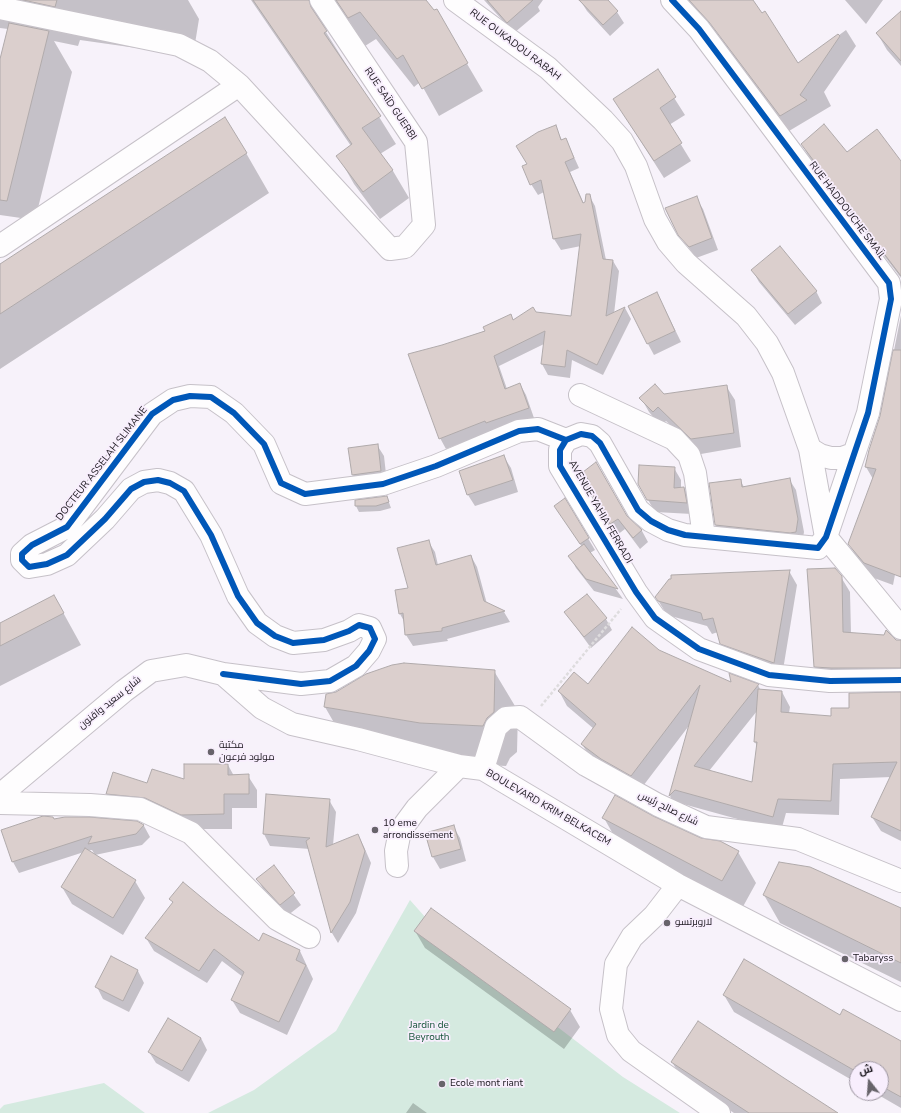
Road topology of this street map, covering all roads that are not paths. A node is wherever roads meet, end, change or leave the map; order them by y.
1 (320, 0) edge
2 (455, 0) edge
3 (672, 0) edge
4 (0, 8) edge
5 (239, 85) junction
6 (0, 246) edge
7 (580, 395) dead end
8 (566, 440) junction
9 (810, 449) junction
10 (853, 454) junction
11 (704, 537) junction
12 (826, 537) junction
13 (901, 628) edge
14 (223, 674) junction
15 (901, 680) edge
16 (459, 766) junction
17 (483, 769) junction
18 (0, 796) edge
19 (0, 803) edge
20 (397, 866) dead end
21 (901, 881) edge
22 (678, 885) junction
23 (310, 937) dead end
24 (901, 1000) edge
25 (719, 1113) edge

1 - 5 street, RUE SAÏD GUERBI
2 - 9 street, RUE OUKADOU RABAH
3 - 10 street, RUE HADDOUCHE SMAÏL
4 - 5 street
5 - 6 street
7 - 11 street
8 - 11 street
8 - 14 street, DOCTEUR ASSELAH SLIMANE
8 - 15 street, AVENUE YAHIA FERRADI
9 - 10 street
9 - 12 street, RUE OUKADOU RABAH
10 - 12 street, RUE HADDOUCHE SMAÏL
11 - 12 street
12 - 13 street
14 - 16 street, شارع سعيد واقنون
14 - 18 street, شارع سعيد واقنون
16 - 17 street, BOULEVARD KRIM BELKACEM
16 - 20 street
17 - 21 street, شارع صالح رئيس
17 - 22 street, BOULEVARD KRIM BELKACEM
19 - 23 street
22 - 24 street, BOULEVARD KRIM BELKACEM
22 - 25 street

